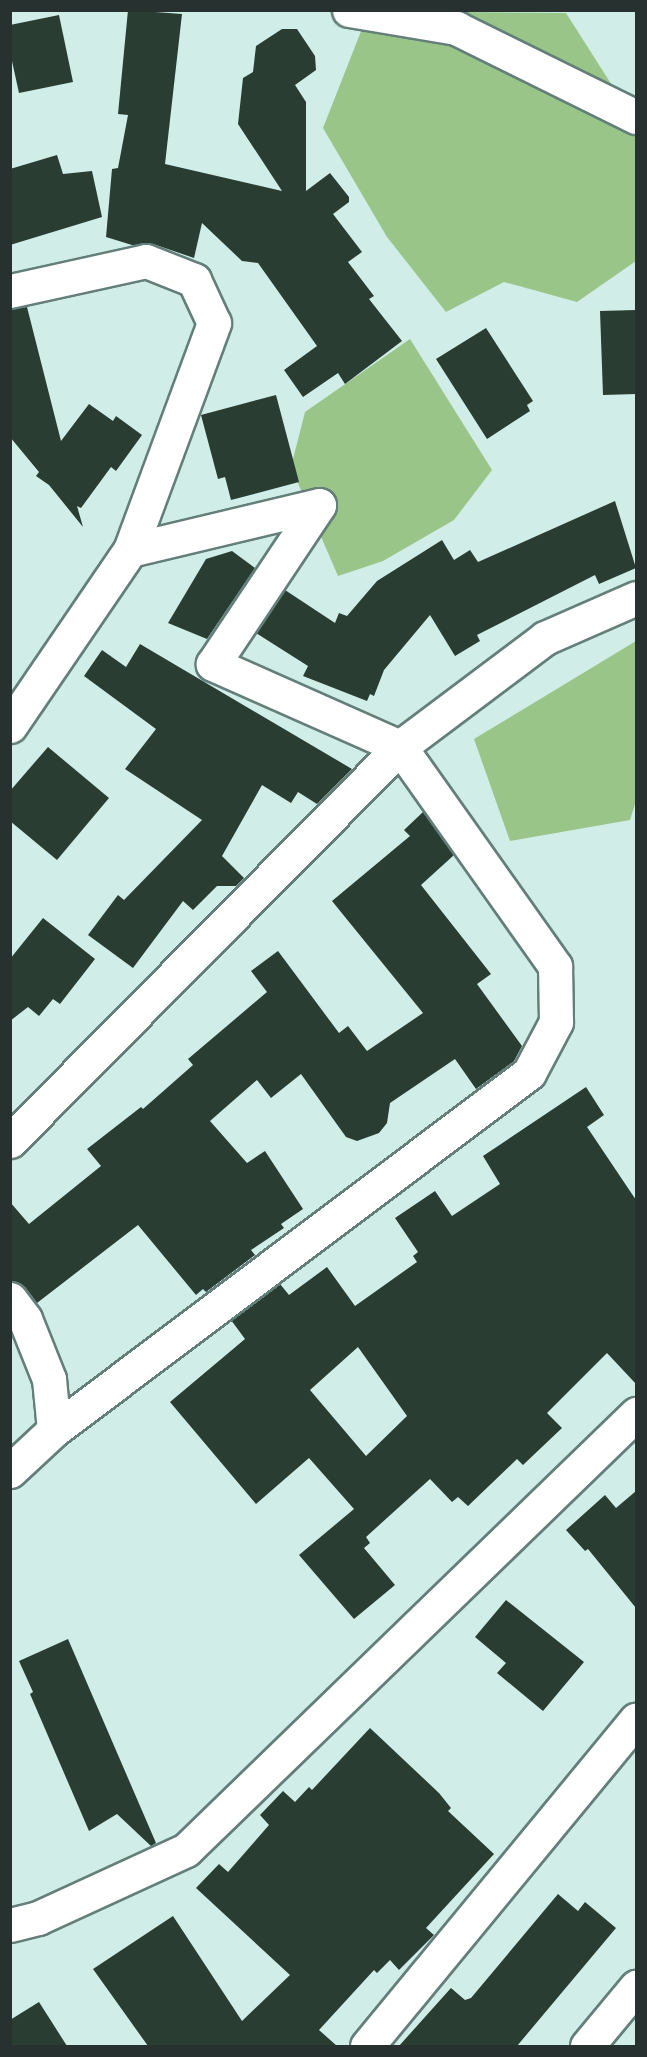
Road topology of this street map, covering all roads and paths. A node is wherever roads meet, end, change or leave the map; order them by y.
1 (349, 10) edge
2 (636, 117) edge
3 (10, 291) edge
4 (129, 550) junction
5 (636, 598) edge
6 (10, 726) edge
7 (400, 747) junction
8 (10, 1141) edge
9 (10, 1299) edge
10 (636, 1414) edge
11 (54, 1430) junction
12 (10, 1471) edge
13 (636, 1720) edge
14 (10, 1925) edge
15 (636, 1987) edge
16 (367, 2046) edge
17 (587, 2046) edge

1 - 2 street
3 - 4 street
4 - 6 street
4 - 7 street
5 - 7 street
7 - 8 street
7 - 11 street
9 - 11 street
10 - 14 street
11 - 12 street
13 - 16 street
15 - 17 street

